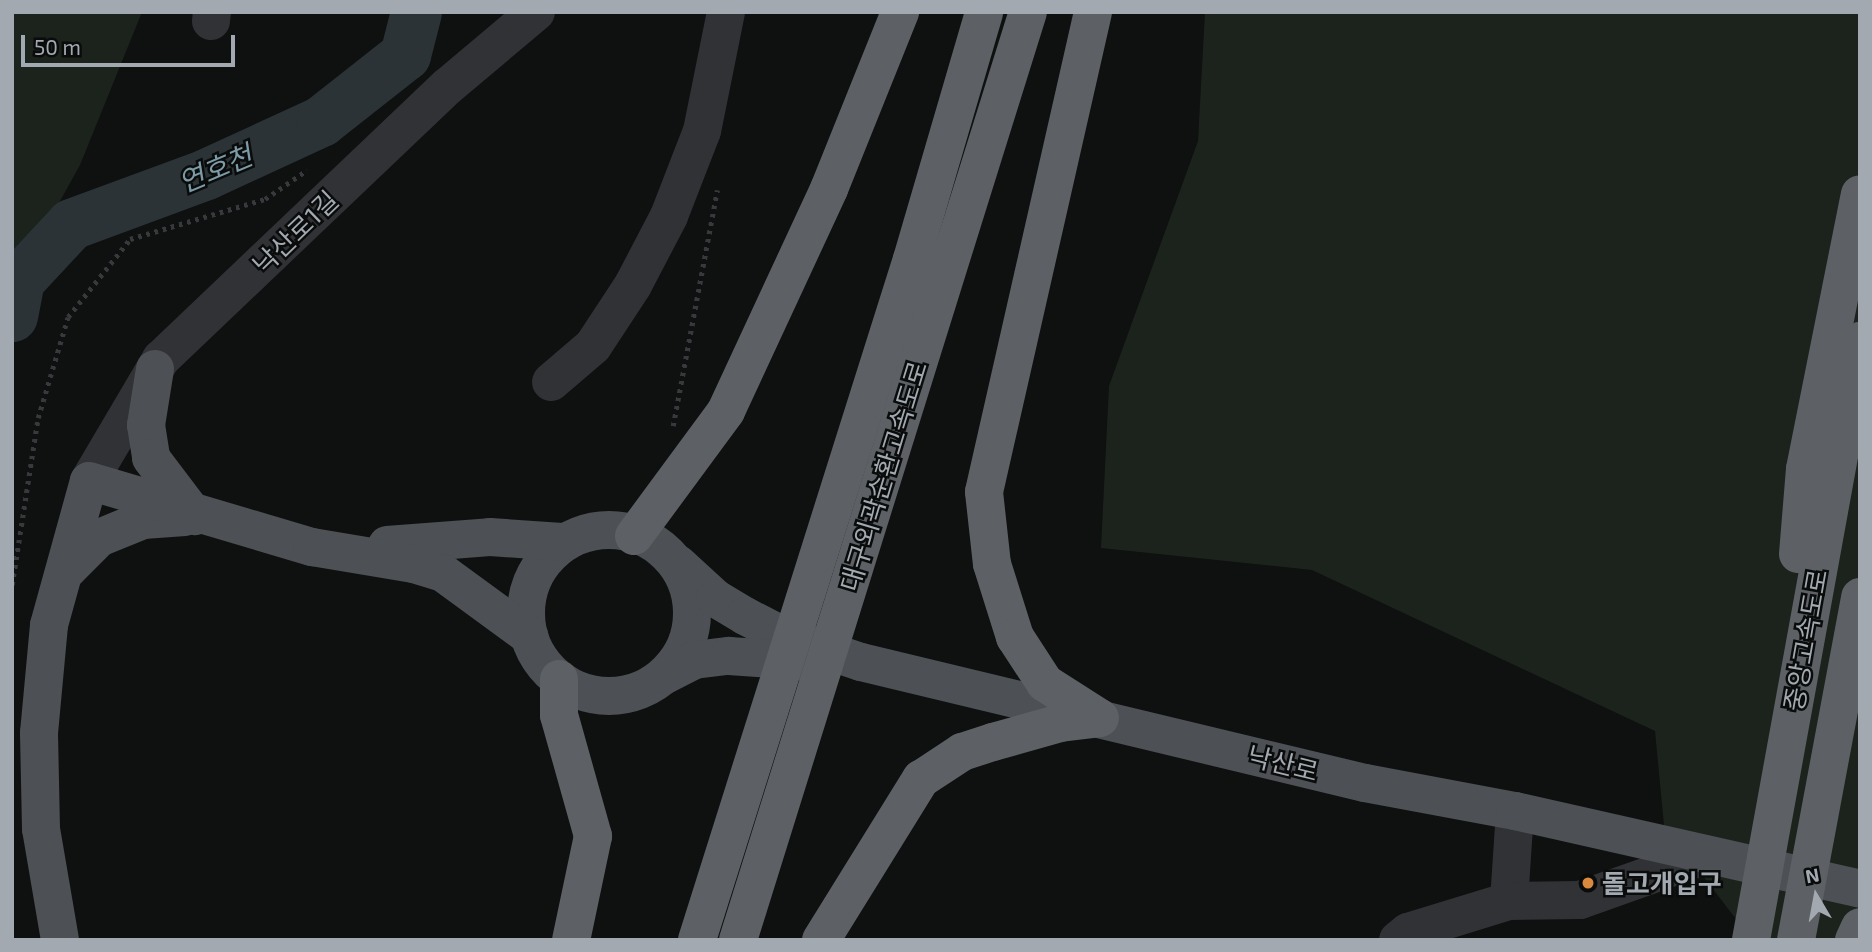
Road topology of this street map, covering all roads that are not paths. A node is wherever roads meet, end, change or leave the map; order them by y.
1 (536, 12) edge
2 (726, 12) edge
3 (900, 12) edge
4 (984, 12) edge
5 (1028, 12) edge
6 (1093, 12) edge
7 (1860, 194) edge
8 (1860, 341) edge
9 (155, 369) junction
10 (551, 382) dead end
11 (89, 481) junction
12 (195, 516) junction
13 (634, 536) junction
14 (562, 542) junction
15 (312, 547) junction
16 (678, 564) junction
17 (63, 574) junction
18 (1860, 597) edge
19 (529, 636) junction
20 (861, 662) junction
21 (665, 675) junction
22 (559, 679) junction
23 (1100, 718) junction
24 (1778, 795) junction
25 (1515, 811) junction
26 (754, 825) junction
27 (1707, 855) junction
28 (1860, 889) edge
29 (1509, 901) junction
30 (1860, 927) edge
31 (60, 940) edge
32 (572, 940) edge
33 (697, 940) edge
34 (738, 940) edge
35 (821, 940) edge
36 (1398, 940) edge
37 (1751, 940) edge
38 (1796, 940) edge
39 (1854, 940) edge

1 - 9 street, 낙산로1길
2 - 10 street
3 - 13 highway
4 - 26 highway, 대구외곽순환고속도로
5 - 26 highway, 대구외곽순환고속도로
6 - 23 highway
7 - 24 highway
8 - 24 highway, 중앙고속도로
9 - 11 street, 낙산로1길
9 - 12 main road
11 - 12 main road
11 - 17 main road
12 - 15 main road
12 - 17 main road
13 - 14 main road
13 - 16 main road
14 - 15 main road
14 - 19 main road
15 - 19 main road
16 - 20 main road
16 - 21 main road
17 - 31 main road
18 - 38 highway, 중앙고속도로
19 - 22 main road
20 - 21 main road
20 - 23 main road, 낙산로
21 - 22 main road
22 - 32 highway
23 - 25 main road, 낙산로
23 - 35 highway
24 - 37 highway, 중앙고속도로
25 - 27 main road, 낙산로
25 - 29 street
26 - 33 highway, 대구외곽순환고속도로
26 - 34 highway, 대구외곽순환고속도로
27 - 28 main road, 낙산로
27 - 29 street
29 - 36 street
30 - 39 highway

